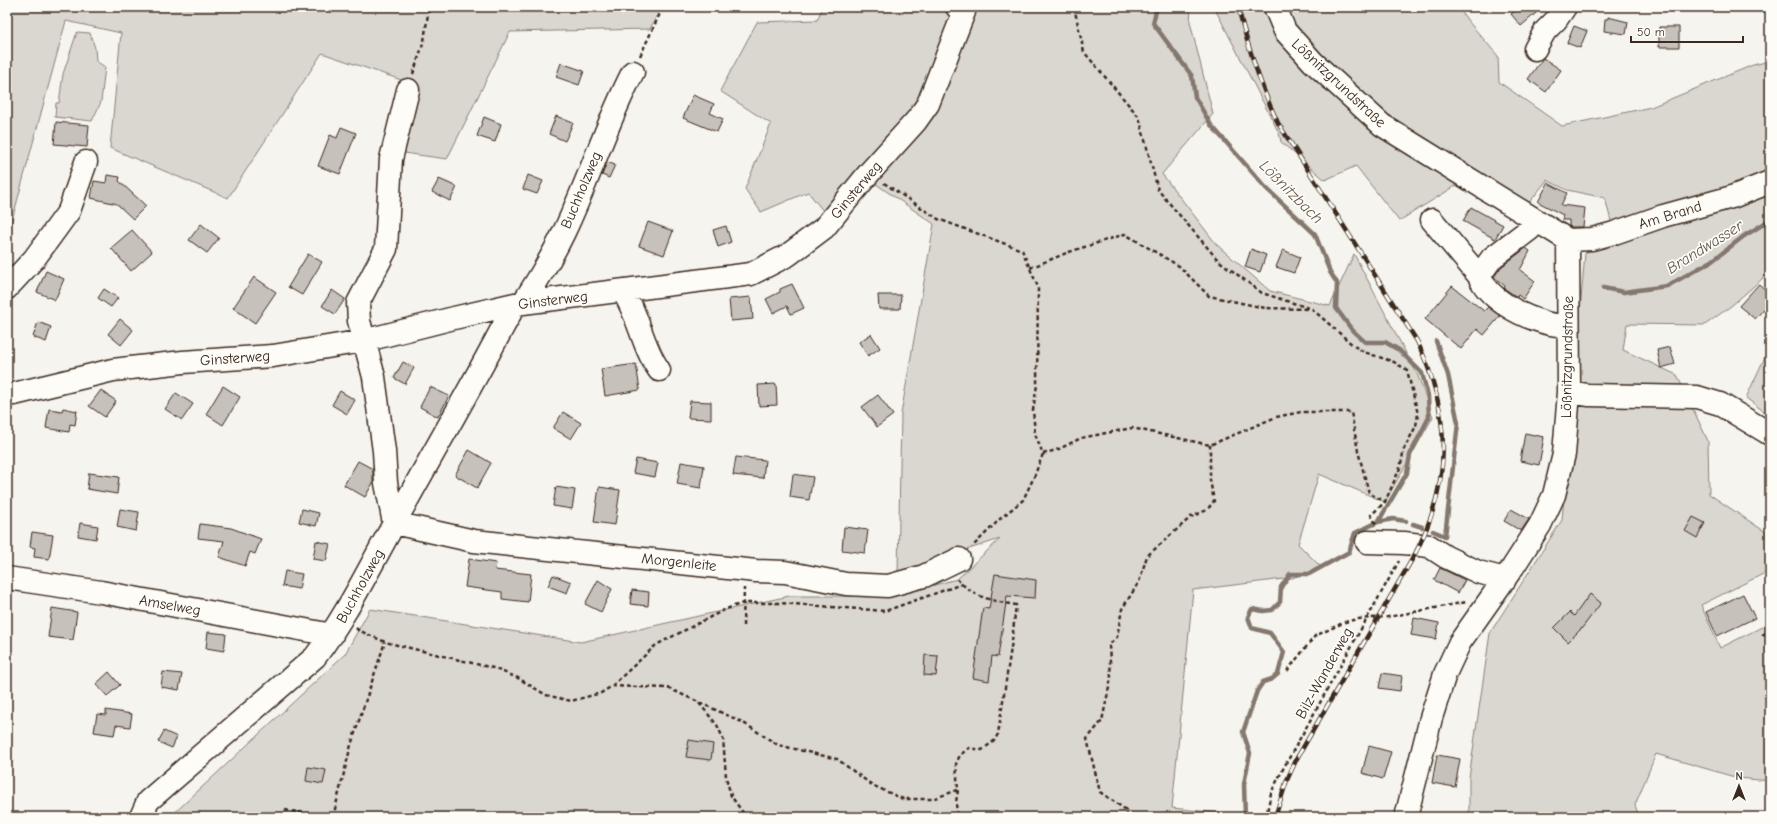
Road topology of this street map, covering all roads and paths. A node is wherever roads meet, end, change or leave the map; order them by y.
1 (429, 7) edge
2 (663, 7) edge
3 (957, 7) edge
4 (1074, 7) edge
5 (1275, 7) edge
6 (1565, 7) edge
7 (1535, 49) dead end
8 (633, 72) joint
9 (408, 90) joint
10 (86, 162) dead end
11 (868, 173) junction
12 (1770, 182) edge
13 (1432, 220) dead end
14 (1536, 221) junction
15 (1568, 240) junction
16 (1030, 268) junction
17 (1479, 276) junction
18 (7, 288) edge
19 (624, 291) junction
20 (519, 304) junction
21 (1312, 309) junction
22 (1568, 326) junction
23 (363, 341) junction
24 (660, 370) dead end
25 (1569, 392) junction
26 (7, 394) edge
27 (1770, 434) edge
28 (1210, 445) junction
29 (1043, 454) junction
30 (1385, 502) junction
31 (394, 523) junction
32 (1373, 535) joint
33 (1409, 543) junction
34 (951, 563) junction
35 (744, 569) junction
36 (7, 578) edge
37 (1505, 579) junction
38 (962, 584) junction
39 (1471, 601) dead end
40 (743, 603) junction
41 (346, 612) junction
42 (1367, 618) junction
43 (743, 626) dead end
44 (1770, 631) edge
45 (332, 635) junction
46 (1762, 635) dead end
47 (385, 642) junction
48 (1287, 670) dead end
49 (612, 686) junction
50 (697, 701) junction
51 (958, 790) junction
52 (144, 809) edge
53 (285, 810) dead end
54 (124, 817) edge
55 (327, 817) edge
56 (333, 817) edge
57 (746, 817) edge
58 (957, 817) edge
59 (1128, 817) edge
60 (1266, 817) edge
61 (1406, 817) edge

1 - 9 path
2 - 8 path
3 - 11 street, Ginsterweg
4 - 21 path
5 - 14 street, Lößnitzgrundstraße
6 - 7 street
8 - 20 street, Buchholzweg
9 - 23 street
10 - 18 street
11 - 16 path
11 - 19 street, Ginsterweg
12 - 15 street, Am Brand
13 - 17 street
14 - 15 street, Lößnitzgrundstraße
14 - 17 street
15 - 22 street, Lößnitzgrundstraße
16 - 21 path
16 - 29 path
17 - 22 street
19 - 20 street, Ginsterweg
19 - 24 street
20 - 23 street, Ginsterweg
20 - 31 street, Buchholzweg
21 - 30 path
22 - 25 street, Lößnitzgrundstraße
23 - 26 street, Ginsterweg
23 - 31 street
25 - 27 street
25 - 37 street, Lößnitzgrundstraße
28 - 29 path
28 - 30 path
28 - 59 path
29 - 34 path
30 - 32 path
31 - 35 street, Morgenleite
31 - 41 street, Buchholzweg
32 - 33 street
33 - 37 street
33 - 42 path, Bilz-Wanderweg
34 - 35 street, Morgenleite
34 - 38 path
35 - 40 path
36 - 45 street, Amselweg
37 - 61 street, Lößnitzgrundstraße
38 - 40 path
38 - 51 path
39 - 42 path
40 - 43 path
40 - 49 path
41 - 45 street, Buchholzweg
41 - 47 path
42 - 48 path
42 - 60 path, Bilz-Wanderweg
44 - 46 path
45 - 52 street, Buchholzweg
47 - 49 path
47 - 56 path
49 - 50 path
50 - 51 path
50 - 57 path
51 - 58 path
52 - 54 street, Buchholzweg
53 - 55 path

